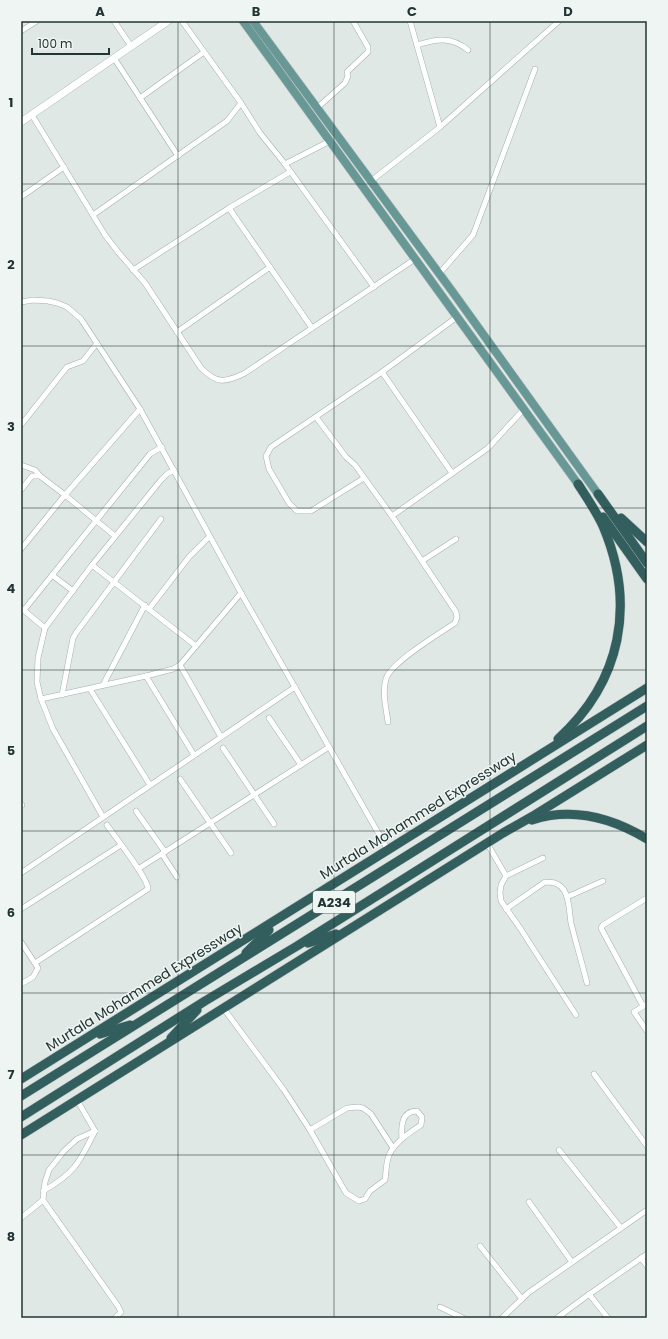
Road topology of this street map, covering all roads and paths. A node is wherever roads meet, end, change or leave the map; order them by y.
1 (37, 21) edge
2 (114, 21) edge
3 (168, 21) edge
4 (182, 21) edge
5 (243, 21) edge
6 (252, 21) edge
7 (353, 21) edge
8 (410, 21) edge
9 (559, 21) edge
10 (21, 31) edge
11 (417, 45) junction
12 (131, 46) junction
13 (468, 50) dead end
14 (204, 52) junction
15 (114, 58) junction
16 (535, 69) dead end
17 (140, 98) junction
18 (241, 103) junction
19 (316, 108) junction
20 (32, 115) junction
21 (21, 122) edge
22 (440, 127) junction
23 (330, 141) junction
24 (178, 156) junction
25 (285, 164) junction
26 (64, 167) junction
27 (290, 172) junction
28 (371, 181) junction
29 (21, 197) edge
30 (229, 208) junction
31 (93, 215) junction
32 (416, 259) junction
33 (270, 267) junction
34 (133, 270) junction
35 (439, 274) junction
36 (374, 287) junction
37 (21, 302) edge
38 (458, 317) junction
39 (312, 328) junction
40 (177, 332) junction
41 (97, 344) junction
42 (382, 372) junction
43 (140, 409) junction
44 (524, 409) junction
45 (316, 417) junction
46 (21, 425) edge
47 (162, 447) junction
48 (21, 465) edge
49 (174, 470) junction
50 (452, 473) junction
51 (40, 476) junction
52 (364, 478) junction
53 (578, 484) junction
54 (21, 490) edge
55 (598, 494) junction
56 (65, 495) junction
57 (392, 516) junction
58 (161, 519) dead end
59 (96, 520) junction
60 (115, 536) junction
61 (209, 537) junction
62 (456, 539) dead end
63 (647, 542) edge
64 (21, 549) edge
65 (422, 561) junction
66 (647, 563) edge
67 (92, 565) junction
68 (52, 575) junction
69 (647, 579) edge
70 (114, 582) junction
71 (73, 590) junction
72 (240, 593) junction
73 (147, 607) junction
74 (22, 609) edge
75 (45, 628) junction
76 (196, 646) junction
77 (180, 665) junction
78 (146, 676) junction
79 (103, 686) junction
80 (295, 687) junction
81 (647, 688) edge
82 (90, 689) junction
83 (62, 695) junction
84 (41, 699) junction
85 (647, 706) edge
86 (269, 718) dead end
87 (388, 722) dead end
88 (647, 726) edge
89 (221, 737) junction
90 (647, 745) edge
91 (329, 747) junction
92 (223, 748) dead end
93 (194, 755) junction
94 (537, 756) junction
95 (301, 765) junction
96 (180, 779) dead end
97 (150, 785) junction
98 (255, 795) junction
99 (136, 811) dead end
100 (103, 817) junction
101 (210, 823) junction
102 (274, 824) dead end
103 (107, 825) dead end
104 (503, 833) junction
105 (647, 839) edge
106 (487, 843) junction
107 (121, 845) junction
108 (388, 850) junction
109 (164, 853) junction
110 (231, 853) dead end
111 (543, 858) dead end
112 (138, 869) junction
113 (21, 873) edge
114 (506, 876) junction
115 (177, 877) dead end
116 (603, 881) dead end
117 (567, 897) junction
118 (647, 898) edge
119 (21, 909) edge
120 (506, 909) junction
121 (280, 919) junction
122 (348, 931) junction
123 (21, 942) edge
124 (298, 946) junction
125 (35, 963) junction
126 (236, 964) junction
127 (587, 983) dead end
128 (21, 984) edge
129 (205, 1001) junction
130 (645, 1005) edge
131 (224, 1009) junction
132 (576, 1015) dead end
133 (141, 1022) junction
134 (647, 1031) edge
135 (88, 1038) junction
136 (162, 1048) junction
137 (594, 1074) dead end
138 (21, 1079) edge
139 (21, 1096) edge
140 (77, 1100) junction
141 (21, 1117) edge
142 (310, 1130) junction
143 (94, 1131) junction
144 (21, 1135) edge
145 (402, 1139) junction
146 (647, 1146) edge
147 (393, 1148) junction
148 (559, 1150) dead end
149 (43, 1191) junction
150 (43, 1200) junction
151 (529, 1202) dead end
152 (647, 1210) edge
153 (21, 1218) edge
154 (621, 1228) junction
155 (480, 1246) dead end
156 (647, 1254) edge
157 (641, 1258) junction
158 (572, 1262) junction
159 (647, 1266) edge
160 (589, 1294) junction
161 (522, 1299) junction
162 (440, 1307) dead end
163 (115, 1318) edge
164 (463, 1318) edge
165 (502, 1318) edge
166 (557, 1318) edge
167 (608, 1318) edge

1 - 10 street
2 - 12 street
3 - 12 street
4 - 14 street
5 - 23 main road
6 - 19 main road
7 - 19 street
8 - 11 street
9 - 22 street
11 - 13 street
11 - 22 street
12 - 15 street
14 - 17 street
14 - 18 street
15 - 17 street
15 - 20 street
16 - 35 street
17 - 24 street
18 - 24 street
18 - 25 street
19 - 28 main road
20 - 21 street
20 - 26 street
22 - 28 street
23 - 25 street
23 - 32 main road
24 - 31 street
25 - 27 street
26 - 29 street
26 - 31 street
27 - 30 street
27 - 36 street
28 - 35 main road
30 - 33 street
30 - 34 street
31 - 34 street
32 - 36 street
32 - 38 main road
33 - 39 street
33 - 40 street
34 - 40 street
35 - 55 main road
36 - 39 street
37 - 41 street
38 - 42 street
38 - 44 main road
39 - 40 street
41 - 43 street
41 - 46 street
42 - 45 street
42 - 50 street
43 - 47 street
43 - 56 street
44 - 50 street
44 - 53 main road
45 - 52 street
45 - 52 street
47 - 49 street
47 - 59 street
48 - 51 street
49 - 60 street
49 - 61 street
50 - 57 street
51 - 54 street
51 - 56 street
52 - 57 street
53 - 69 highway
53 - 94 highway
55 - 63 highway
55 - 66 highway
56 - 59 street
56 - 64 street
57 - 65 street
58 - 70 street
59 - 60 street
59 - 68 street
60 - 67 street
61 - 72 street
61 - 73 street
62 - 65 street
65 - 87 street
67 - 70 street
67 - 71 street
68 - 71 street
68 - 74 street
70 - 73 street
70 - 83 street
71 - 75 street
72 - 76 street
72 - 80 street
73 - 76 street
73 - 79 street
74 - 75 street
75 - 84 street
76 - 77 street
77 - 78 street
77 - 89 street
78 - 79 street
78 - 93 street
79 - 82 street
80 - 89 street
80 - 91 street
81 - 94 highway, Murtala Mohammed Expressway
82 - 83 street
82 - 97 street
83 - 84 street
84 - 100 street
85 - 126 highway, Murtala Mohammed Expressway / A234
86 - 95 street
88 - 124 highway, A234
89 - 93 street
90 - 104 highway
91 - 95 street
91 - 108 street
92 - 98 street
93 - 97 street
94 - 108 highway, Murtala Mohammed Expressway
95 - 98 street
96 - 101 street
97 - 100 street
98 - 101 street
98 - 102 street
99 - 109 street
100 - 113 street
101 - 109 street
101 - 110 street
103 - 107 street
104 - 105 highway
104 - 106 highway
106 - 114 street
106 - 122 highway
107 - 112 street
107 - 119 street
108 - 121 highway, Murtala Mohammed Expressway
109 - 112 street
109 - 115 street
111 - 114 street
112 - 125 street
114 - 120 street
116 - 117 street
117 - 120 street
117 - 127 street
118 - 130 street
120 - 132 street
121 - 126 highway
121 - 135 highway, Murtala Mohammed Expressway
122 - 124 highway
122 - 131 highway
123 - 125 street
124 - 129 highway, A234
125 - 128 street
126 - 133 highway, Murtala Mohammed Expressway / A234
129 - 136 highway
129 - 141 highway, A234
130 - 134 street
131 - 136 highway
131 - 142 street
133 - 135 highway
133 - 139 highway, Murtala Mohammed Expressway / A234
135 - 138 highway, Murtala Mohammed Expressway
136 - 140 highway
137 - 146 street
140 - 143 street
140 - 144 highway
142 - 147 street
142 - 147 street
143 - 149 street
143 - 149 street
145 - 145 street
145 - 147 street
148 - 154 street
149 - 150 street
150 - 153 street
150 - 163 street
151 - 158 street
152 - 154 street
154 - 158 street
155 - 161 street
156 - 157 street
157 - 159 street
157 - 160 street
158 - 161 street
160 - 166 street
160 - 167 street
161 - 165 street
162 - 164 street

